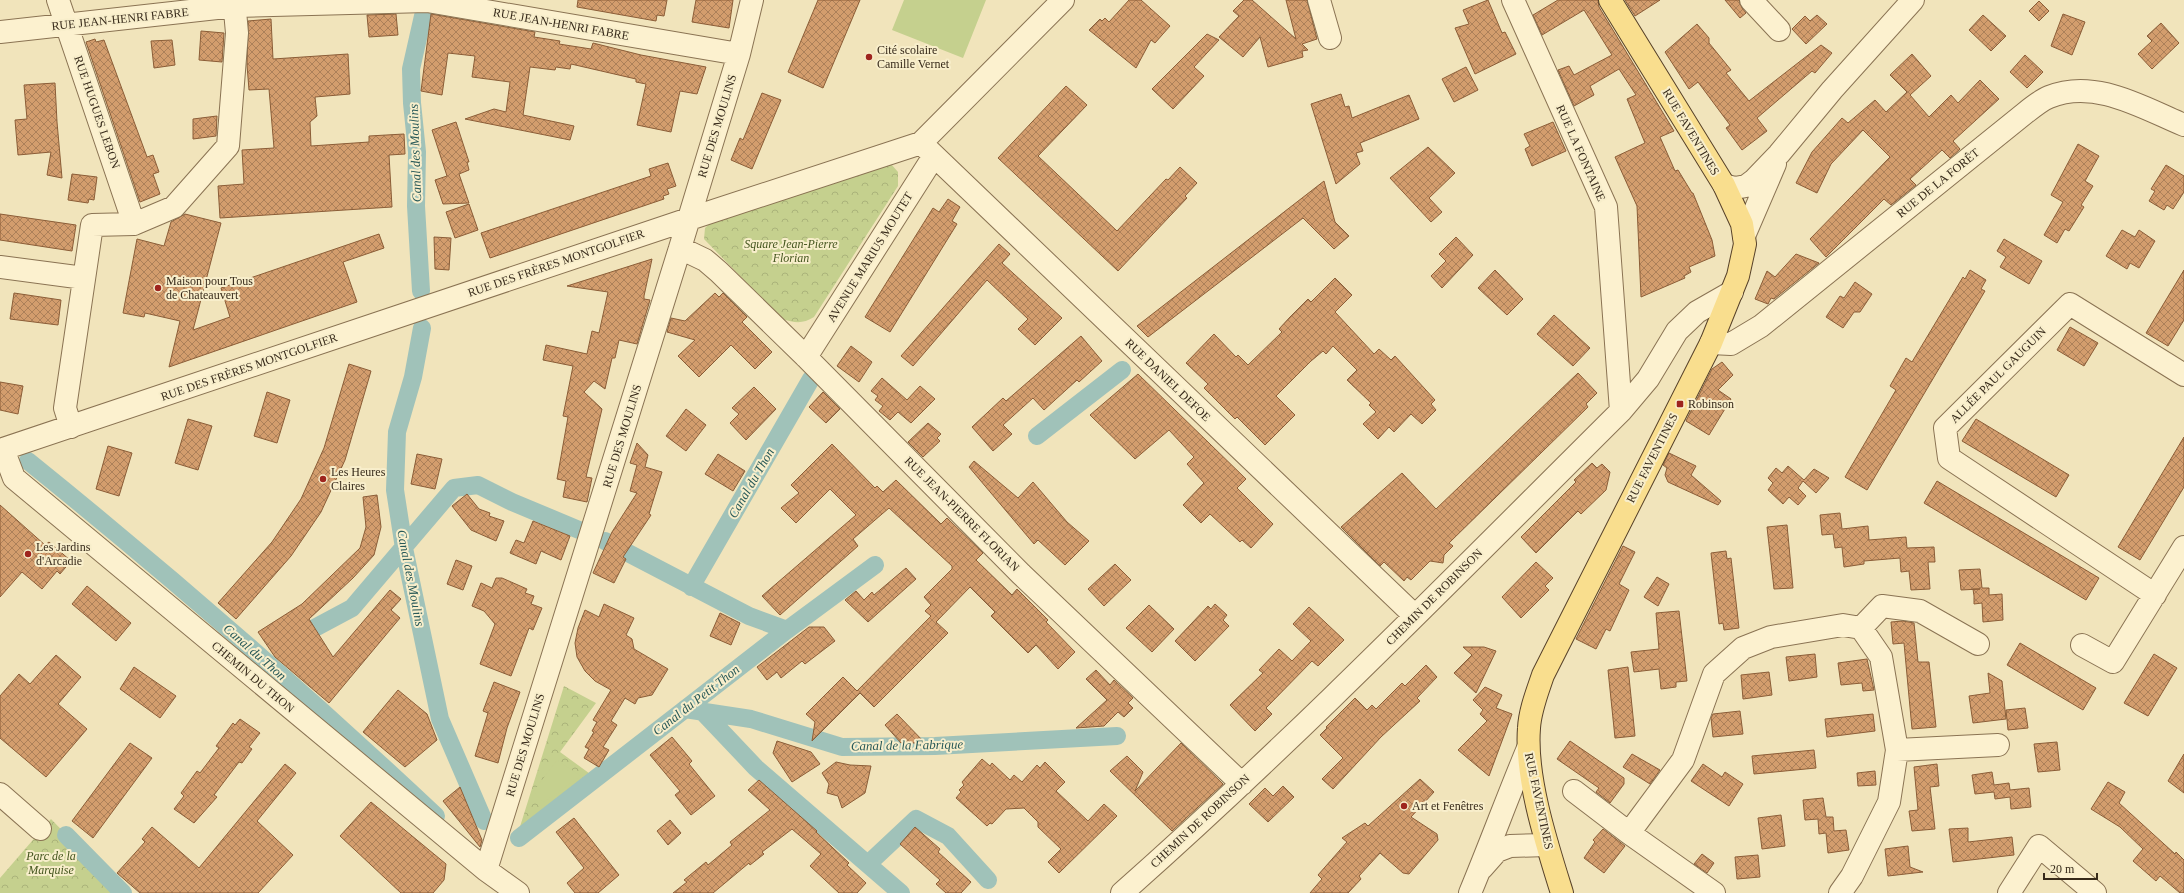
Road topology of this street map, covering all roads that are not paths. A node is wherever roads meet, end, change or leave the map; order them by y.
1 (58, 0) edge
2 (752, 0) edge
3 (1062, 0) edge
4 (1319, 0) edge
5 (1513, 0) edge
6 (1610, 0) edge
7 (1751, 0) edge
8 (1913, 0) edge
9 (234, 3) edge
10 (68, 25) junction
11 (1779, 30) dead end
12 (0, 32) edge
13 (1330, 38) dead end
14 (739, 54) junction
15 (2184, 125) edge
16 (928, 150) junction
17 (1779, 154) junction
18 (1724, 185) junction
19 (689, 218) junction
20 (134, 224) junction
21 (1744, 236) junction
22 (680, 248) junction
23 (0, 267) edge
24 (84, 278) junction
25 (1732, 292) junction
26 (1712, 343) junction
27 (806, 357) junction
28 (2183, 373) edge
29 (1621, 411) junction
30 (71, 427) junction
31 (1, 450) edge
32 (2184, 547) edge
33 (2155, 595) junction
34 (1415, 616) junction
35 (1861, 628) junction
36 (1978, 644) dead end
37 (2082, 645) dead end
38 (1998, 746) dead end
39 (1528, 748) junction
40 (1896, 750) junction
41 (1242, 784) junction
42 (1574, 791) dead end
43 (0, 794) edge
44 (40, 829) dead end
45 (1628, 833) junction
46 (1547, 845) junction
47 (1481, 869) junction
48 (490, 873) junction
49 (518, 893) edge
50 (1122, 893) edge
51 (1470, 893) edge
52 (1562, 893) edge
53 (1714, 893) edge
54 (1840, 893) edge
55 (2009, 893) edge
56 (2095, 893) edge

1 - 10 street, RUE HUGUES LEBON
2 - 14 street, RUE DES MOULINS
3 - 16 street, RUE DES FRÈRES MONTGOLFIER
4 - 13 street
5 - 29 street, RUE LA FONTAINE
6 - 18 main road, RUE FAVENTINES
7 - 11 street
8 - 17 street
9 - 10 street, RUE JEAN-HENRI FABRE
9 - 14 street, RUE JEAN-HENRI FABRE
9 - 20 street
10 - 12 street, RUE JEAN-HENRI FABRE
10 - 20 street, RUE HUGUES LEBON
14 - 19 street, RUE DES MOULINS
15 - 26 street, RUE DE LA FORÊT
16 - 19 street, RUE DES FRÈRES MONTGOLFIER
16 - 27 street, AVENUE MARIUS MOUTET
16 - 34 street, RUE DANIEL DEFOE
17 - 18 street
17 - 21 street
18 - 21 main road, RUE FAVENTINES
19 - 22 street, RUE DES MOULINS
19 - 30 street, RUE DES FRÈRES MONTGOLFIER
20 - 24 street
21 - 25 main road, RUE FAVENTINES
22 - 27 street, RUE JEAN-PIERRE FLORIAN
22 - 48 street, RUE DES MOULINS
23 - 24 street
24 - 30 street
25 - 26 main road, RUE FAVENTINES
25 - 29 street, CHEMIN DE ROBINSON
26 - 39 main road, RUE FAVENTINES
27 - 41 street, RUE JEAN-PIERRE FLORIAN
28 - 33 street, ALLÉE PAUL GAUGUIN
29 - 34 street, CHEMIN DE ROBINSON
30 - 31 street, RUE DES FRÈRES MONTGOLFIER
31 - 48 street, CHEMIN DU THON
32 - 33 street
33 - 37 street
34 - 41 street, CHEMIN DE ROBINSON
35 - 36 street
35 - 40 street
35 - 45 street
38 - 40 street
39 - 46 main road, RUE FAVENTINES
39 - 47 street
40 - 54 street
41 - 50 street, CHEMIN DE ROBINSON
42 - 45 street
43 - 44 street
45 - 53 street
46 - 47 street
46 - 52 main road, RUE FAVENTINES
47 - 51 street
48 - 49 street, CHEMIN DU THON
55 - 56 street

